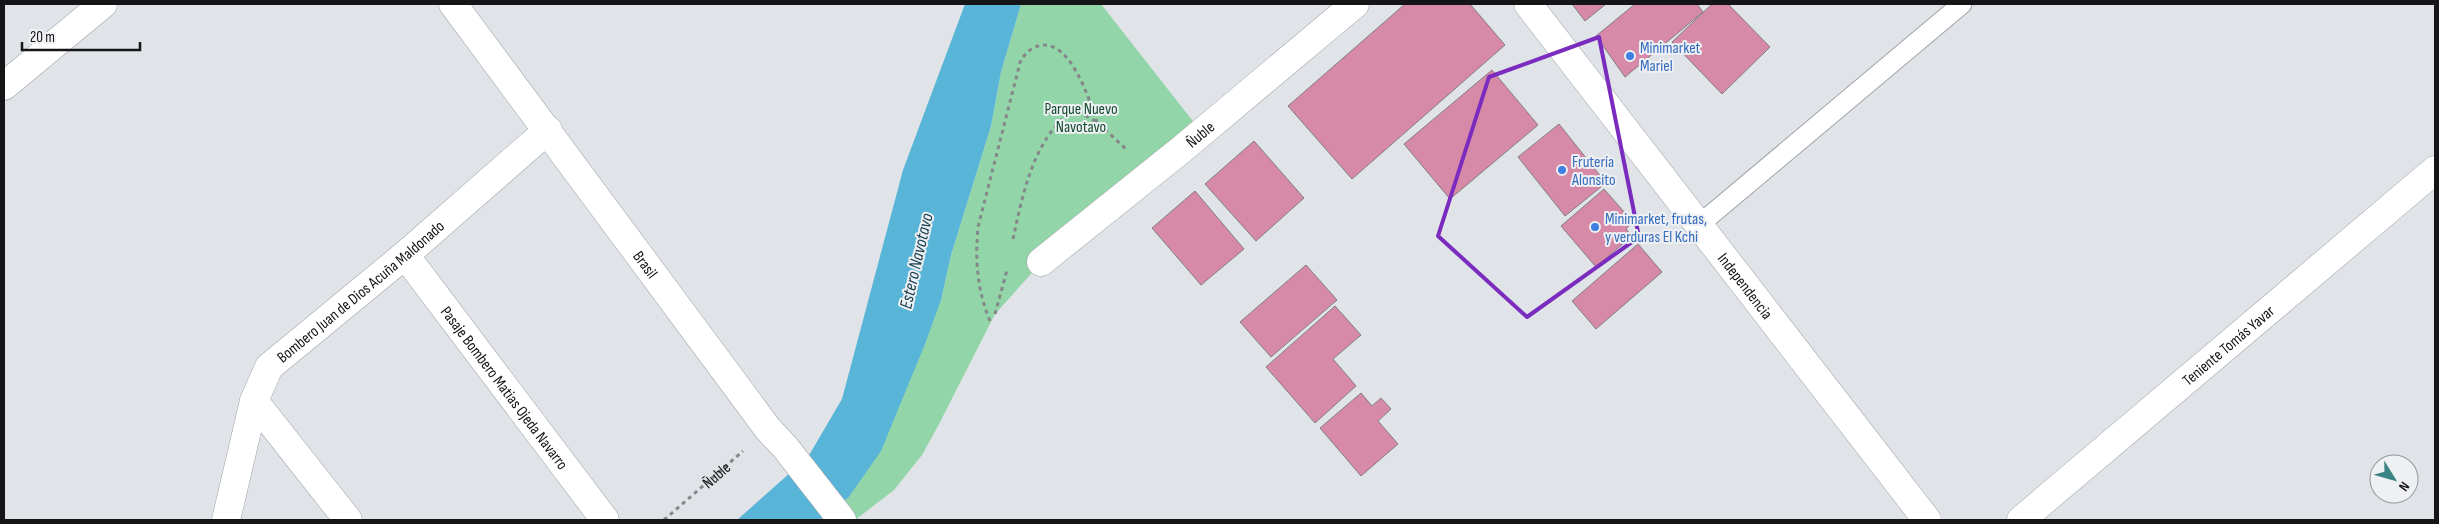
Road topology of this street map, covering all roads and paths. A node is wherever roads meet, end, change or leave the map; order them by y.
1 (103, 4) edge
2 (453, 4) edge
3 (1355, 4) edge
4 (1528, 4) edge
5 (1962, 4) edge
6 (4, 86) edge
7 (1097, 122) junction
8 (548, 130) junction
9 (1129, 152) dead end
10 (2435, 170) edge
11 (1700, 224) junction
12 (1012, 242) dead end
13 (405, 255) junction
14 (1042, 262) dead end
15 (1007, 268) dead end
16 (995, 314) dead end
17 (990, 321) dead end
18 (254, 401) junction
19 (776, 438) junction
20 (841, 519) edge
21 (226, 520) edge
22 (348, 520) edge
23 (605, 520) edge
24 (664, 520) edge
25 (1927, 520) edge
26 (2021, 520) edge

1 - 6 street
2 - 8 street, Brasil
3 - 14 street, Ñuble
4 - 11 street, Independencia
5 - 11 lane
7 - 9 path
7 - 12 path
7 - 17 path
8 - 13 street, Bombero Juan de Dios Acuña Maldonado
8 - 19 street, Brasil
10 - 26 street, Teniente Tomás Yavar
11 - 25 street, Independencia
13 - 18 street, Bombero Juan de Dios Acuña Maldonado
13 - 23 street, Pasaje Bombero Matias Ojeda Navarro
15 - 16 path
18 - 21 street, Bombero Juan de Dios Acuña Maldonado
18 - 22 street
19 - 20 street, Brasil
19 - 24 path, Ñuble

